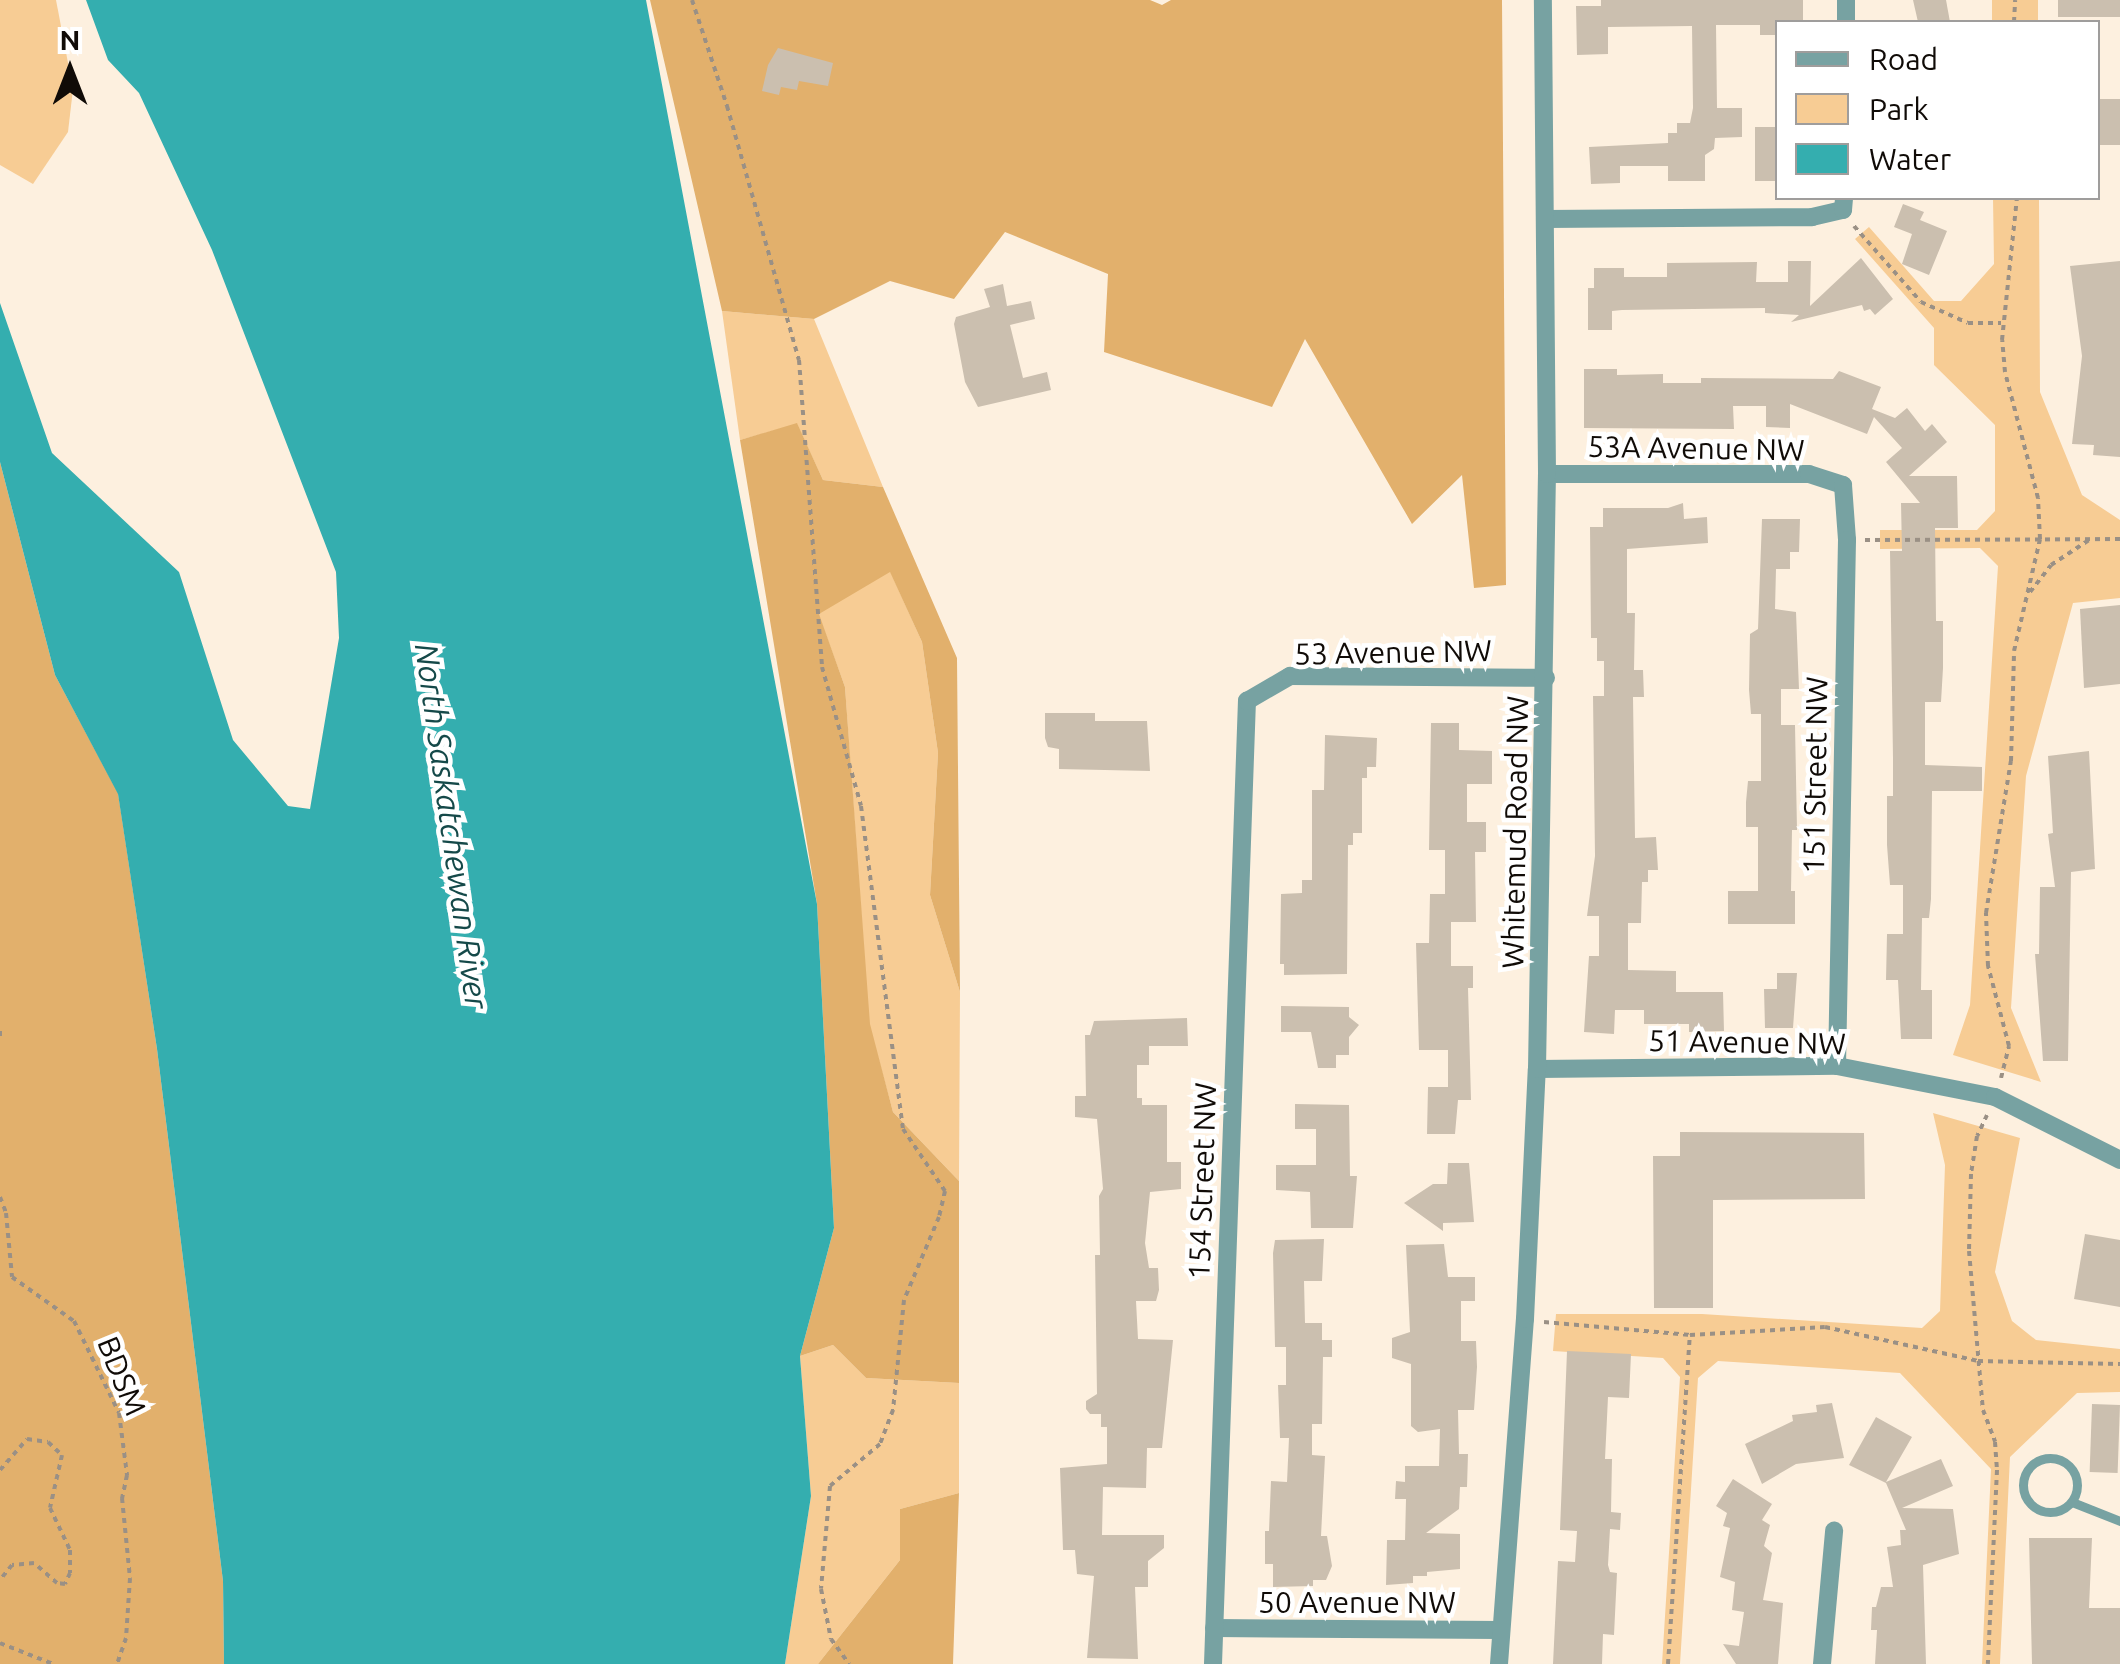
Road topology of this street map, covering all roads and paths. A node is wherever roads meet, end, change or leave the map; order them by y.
1 (692, 0) edge
2 (1542, 0) edge
3 (2017, 200) edge
4 (1843, 204) edge
5 (1545, 219) junction
6 (2003, 322) junction
7 (1548, 474) junction
8 (1843, 485) joint
9 (2040, 539) junction
10 (2090, 539) junction
11 (2120, 539) edge
12 (1846, 540) junction
13 (2027, 596) junction
14 (1546, 678) junction
15 (1246, 700) joint
16 (0, 1031) edge
17 (0, 1038) edge
18 (1837, 1066) junction
19 (1537, 1069) junction
20 (1995, 1097) junction
21 (2120, 1160) edge
22 (0, 1197) edge
23 (1525, 1319) junction
24 (1690, 1335) junction
25 (1978, 1361) junction
26 (2120, 1364) edge
27 (0, 1470) edge
28 (2072, 1502) junction
29 (2120, 1521) edge
30 (1834, 1531) dead end
31 (0, 1580) edge
32 (1214, 1628) junction
33 (1500, 1630) junction
34 (0, 1643) edge
35 (53, 1664) edge
36 (118, 1664) edge
37 (850, 1664) edge
38 (1213, 1664) edge
39 (1499, 1664) edge
40 (1668, 1664) edge
41 (1822, 1664) edge
42 (1988, 1664) edge

1 - 37 path
2 - 5 street, Whitemud Road NW
3 - 6 path
4 - 5 street
4 - 6 path
5 - 7 street, Whitemud Road NW
6 - 9 path
7 - 8 street, 53A Avenue NW
7 - 14 street, Whitemud Road NW
8 - 12 street, 151 Street NW
9 - 10 path
9 - 12 path
9 - 13 path
10 - 11 path
10 - 13 path
12 - 18 street, 151 Street NW
13 - 20 path
14 - 15 street, 53 Avenue NW
14 - 19 street, Whitemud Road NW
15 - 32 street, 154 Street NW
16 - 17 path
18 - 19 street, 51 Avenue NW
18 - 20 street, 51 Avenue NW
19 - 23 street, Whitemud Road NW
20 - 21 street, 51 Avenue NW
20 - 25 path
22 - 36 path, BDSM
23 - 24 path
23 - 33 street, Whitemud Road NW
24 - 25 path
24 - 40 path
25 - 26 path
25 - 42 path
27 - 31 path
28 - 28 lane
28 - 29 lane
30 - 41 street
32 - 33 street, 50 Avenue NW
32 - 38 street, 154 Street NW
33 - 39 street, Whitemud Road NW
34 - 35 path

